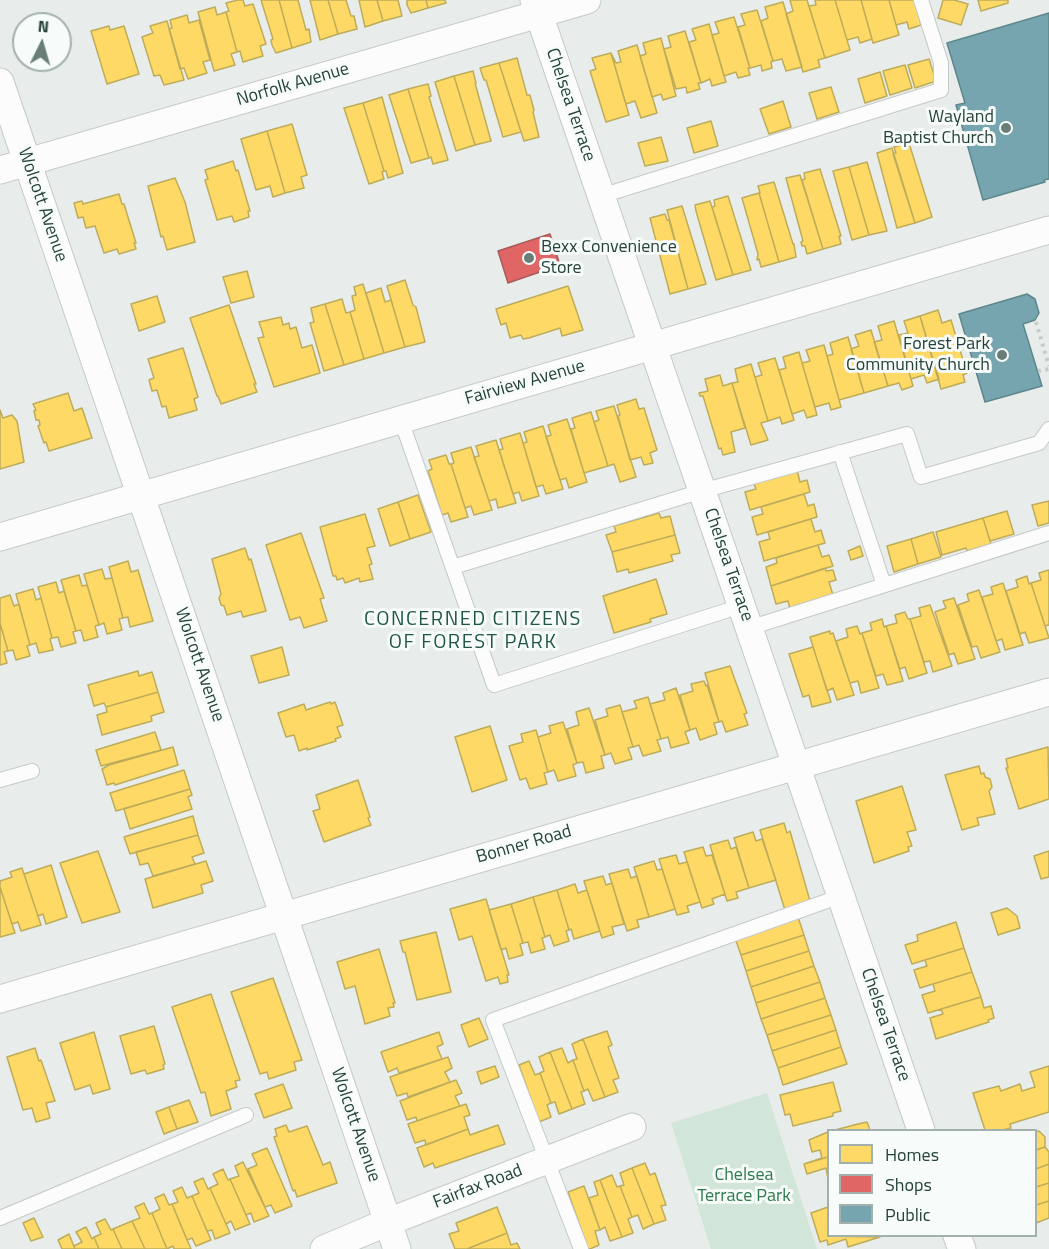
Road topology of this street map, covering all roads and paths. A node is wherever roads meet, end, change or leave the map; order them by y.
1 (587, 0) edge
2 (921, 0) edge
3 (537, 7) edge
4 (0, 82) edge
5 (27, 162) junction
6 (0, 170) edge
7 (601, 196) junction
8 (1049, 230) edge
9 (1036, 322) dead end
10 (652, 346) junction
11 (1049, 367) edge
12 (1038, 371) dead end
13 (401, 420) junction
14 (1049, 429) edge
15 (840, 452) junction
16 (702, 491) junction
17 (141, 495) junction
18 (1049, 533) edge
19 (0, 537) edge
20 (453, 567) junction
21 (884, 585) junction
22 (745, 617) junction
23 (1049, 692) edge
24 (796, 766) junction
25 (32, 771) dead end
26 (0, 780) edge
27 (841, 896) junction
28 (284, 915) junction
29 (0, 999) edge
30 (246, 1115) dead end
31 (632, 1126) dead end
32 (920, 1129) edge
33 (546, 1160) junction
34 (0, 1218) edge
35 (388, 1222) junction
36 (324, 1249) edge
37 (397, 1249) edge
38 (581, 1249) edge

1 - 3 street, Norfolk Avenue
2 - 7 lane
3 - 5 street, Norfolk Avenue
3 - 7 street, Chelsea Terrace
4 - 5 street, Wolcott Avenue
5 - 6 street, Norfolk Avenue
5 - 17 street, Wolcott Avenue
7 - 10 street, Chelsea Terrace
8 - 10 street, Fairview Avenue
9 - 11 path
10 - 13 street, Fairview Avenue
10 - 16 street, Chelsea Terrace
11 - 12 path
13 - 17 street, Fairview Avenue
13 - 20 lane
14 - 15 lane
15 - 16 lane
15 - 21 lane
16 - 20 lane
16 - 22 street, Chelsea Terrace
17 - 19 street, Fairview Avenue
17 - 28 street, Wolcott Avenue
18 - 21 lane
20 - 22 lane
21 - 22 lane
22 - 24 street, Chelsea Terrace
23 - 24 street, Bonner Road
24 - 27 street, Chelsea Terrace
24 - 28 street, Bonner Road
25 - 26 lane
27 - 32 street, Chelsea Terrace
27 - 33 lane
28 - 29 street, Bonner Road
28 - 35 street, Wolcott Avenue
30 - 34 lane
31 - 33 street, Fairfax Road
33 - 35 street, Fairfax Road
33 - 38 lane
35 - 36 street, Fairfax Road
35 - 37 street, Wolcott Avenue

